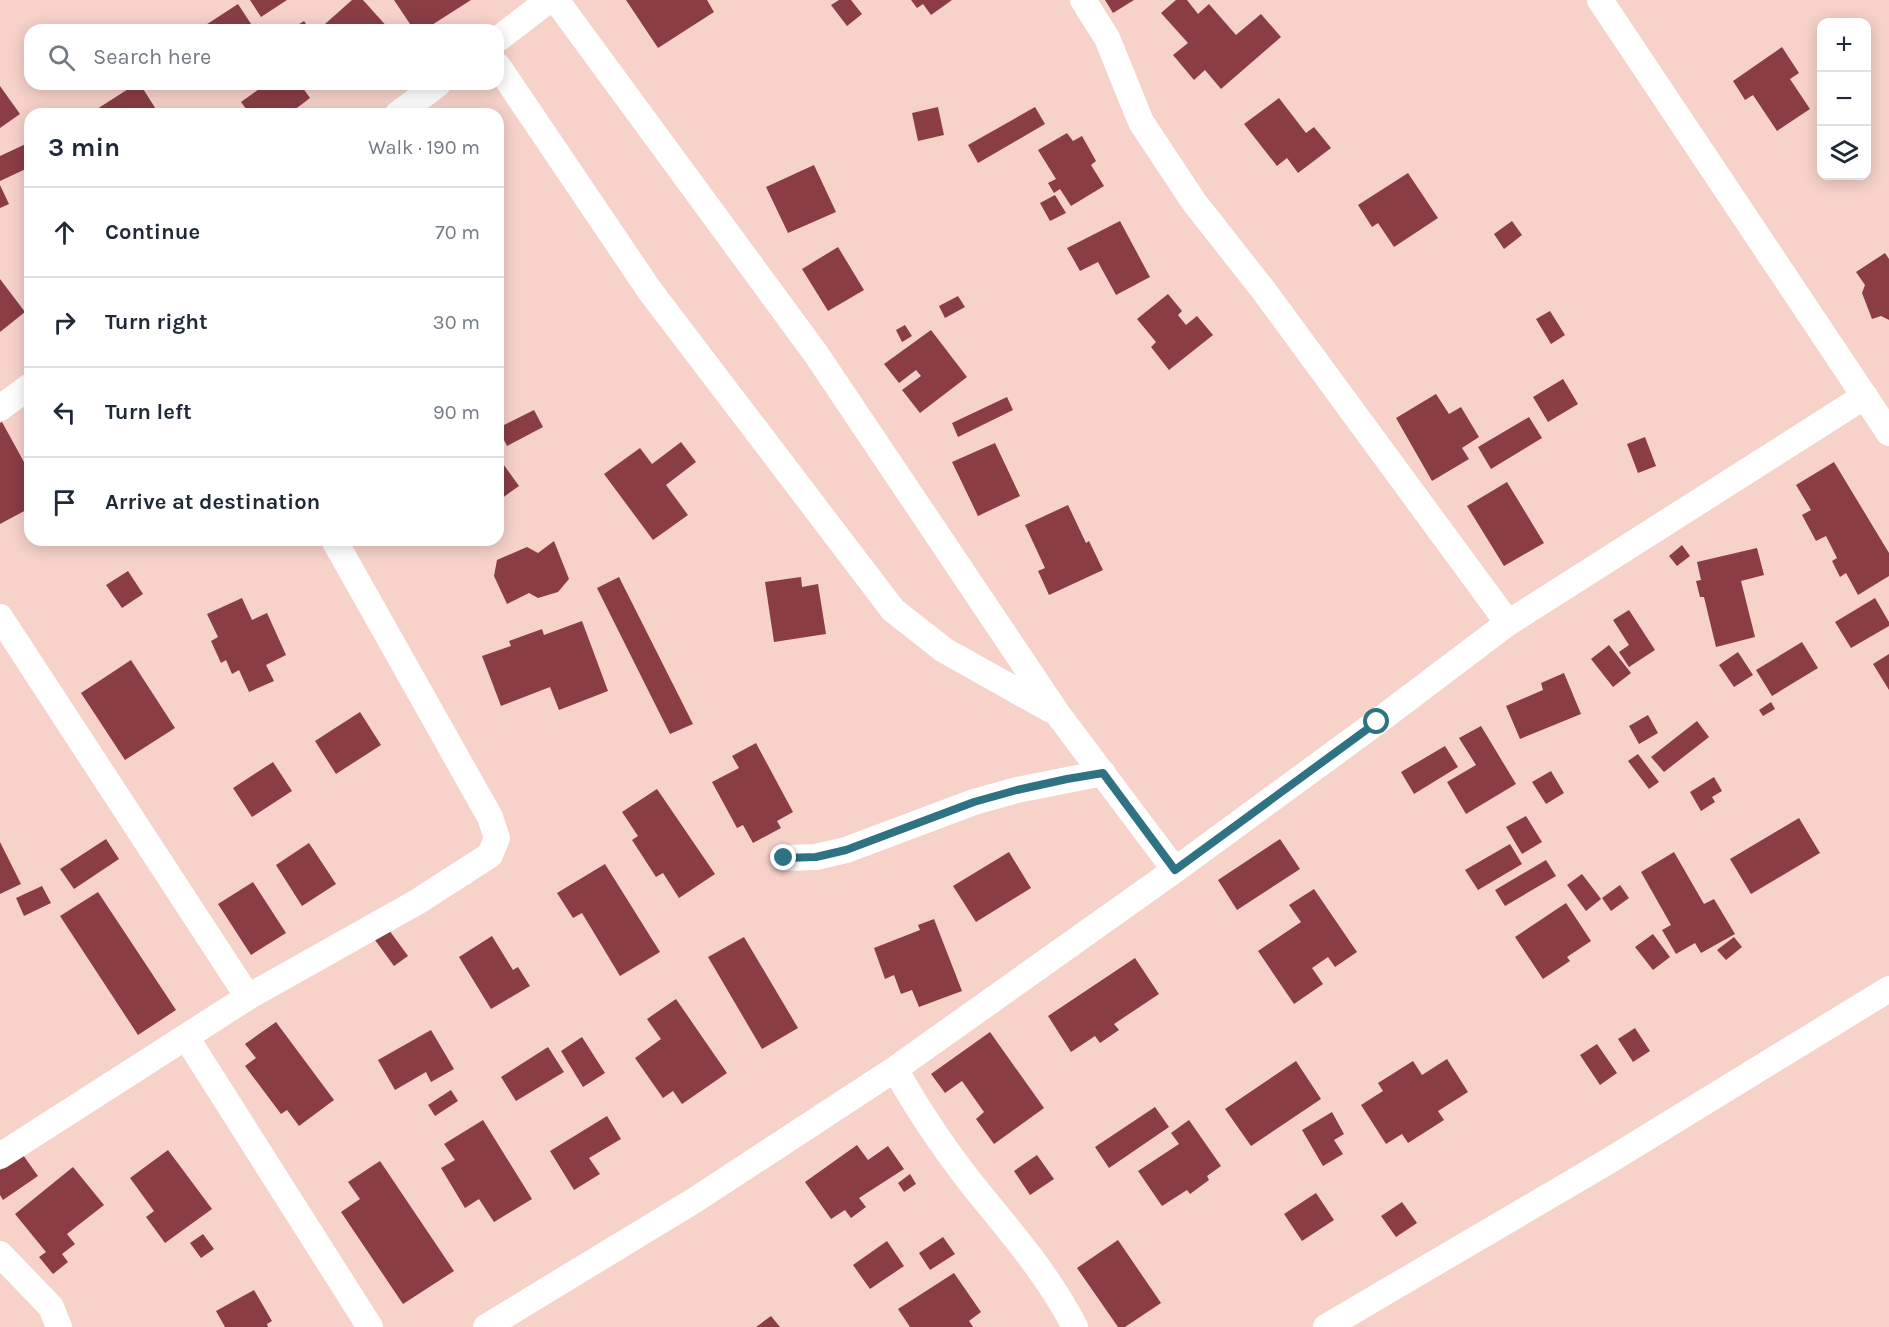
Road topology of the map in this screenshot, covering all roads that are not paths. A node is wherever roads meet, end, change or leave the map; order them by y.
1 (549, 0) edge
2 (556, 0) edge
3 (1083, 0) edge
4 (1600, 0) edge
5 (504, 34) edge
6 (504, 75) edge
7 (430, 90) edge
8 (406, 108) edge
9 (24, 390) edge
10 (1865, 396) junction
11 (0, 408) edge
12 (1889, 433) edge
13 (338, 546) edge
14 (0, 617) edge
15 (1508, 623) junction
16 (1057, 713) junction
17 (1103, 773) junction
18 (784, 858) dead end
19 (1175, 870) junction
20 (1889, 989) edge
21 (248, 997) junction
22 (186, 1037) junction
23 (895, 1069) junction
24 (0, 1156) edge
25 (0, 1254) edge
26 (59, 1327) edge
27 (370, 1327) edge
28 (486, 1327) edge
29 (1075, 1327) edge
30 (1326, 1327) edge

1 - 5 street
2 - 16 street
3 - 15 street
4 - 10 street
6 - 16 street
7 - 8 street
9 - 11 street
10 - 12 street
10 - 15 street
13 - 21 street
14 - 21 street
15 - 19 street
16 - 17 street
17 - 18 street
17 - 19 street
19 - 23 street
20 - 30 street
21 - 22 street
22 - 24 street
22 - 27 street
23 - 28 street
23 - 29 street
25 - 26 street

